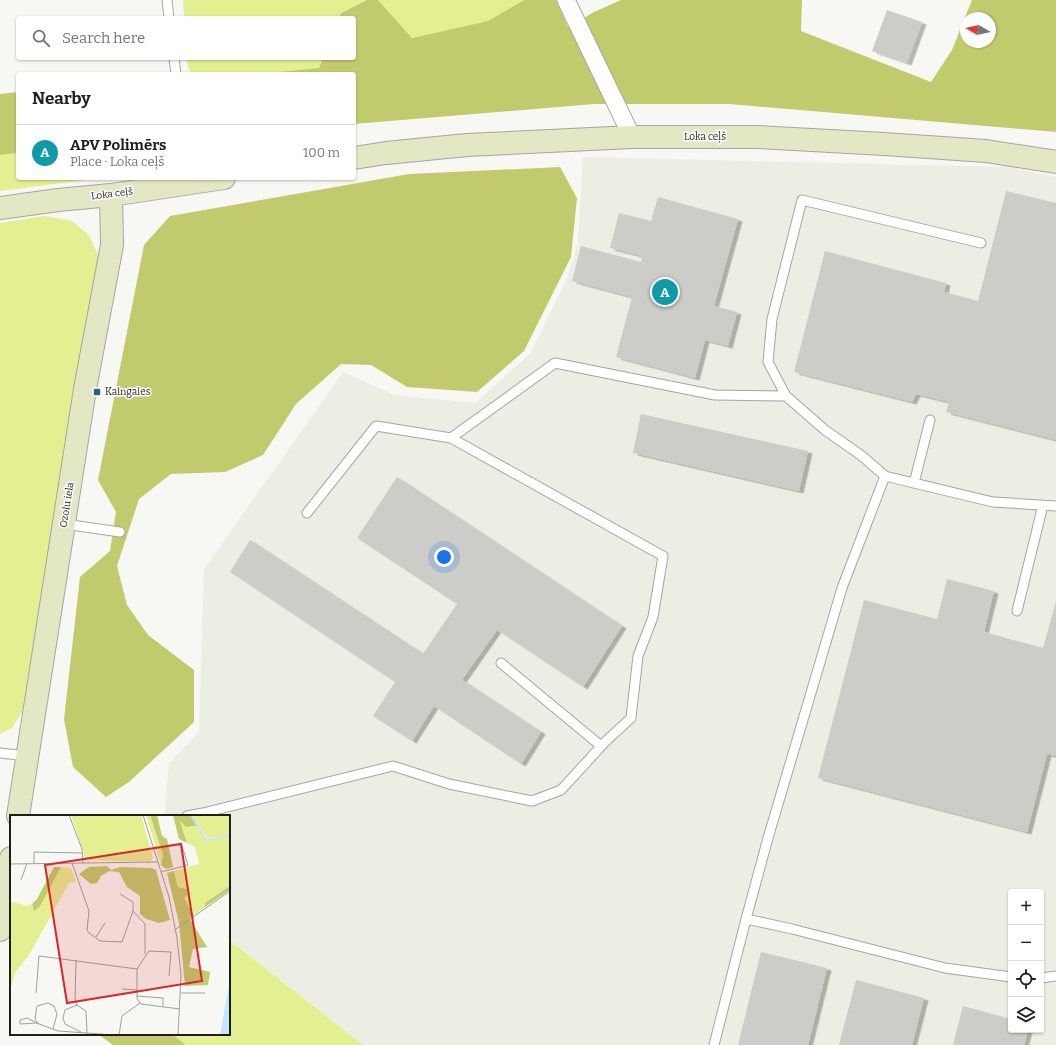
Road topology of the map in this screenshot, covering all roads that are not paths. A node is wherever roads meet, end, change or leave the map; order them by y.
1 (167, 0) edge
2 (566, 0) edge
3 (169, 16) edge
4 (174, 60) edge
5 (176, 72) edge
6 (632, 137) junction
7 (356, 158) edge
8 (1056, 162) edge
9 (199, 180) edge
10 (186, 181) edge
11 (111, 195) junction
12 (0, 208) edge
13 (981, 243) dead end
14 (786, 396) junction
15 (930, 420) dead end
16 (451, 438) junction
17 (885, 476) junction
18 (914, 483) junction
19 (1043, 505) junction
20 (1056, 506) edge
21 (307, 513) dead end
22 (64, 524) junction
23 (120, 532) dead end
24 (1017, 611) dead end
25 (501, 663) dead end
26 (601, 746) junction
27 (0, 753) edge
28 (27, 756) junction
29 (18, 815) edge
30 (192, 815) edge
31 (10, 865) edge
32 (746, 919) junction
33 (0, 930) edge
34 (1008, 976) edge
35 (1056, 976) edge
36 (1044, 978) edge
37 (714, 1045) edge

1 - 3 lane
2 - 6 street
4 - 5 lane
6 - 7 main road, Loka ceļš
6 - 8 main road, Loka ceļš
9 - 10 main road, Loka ceļš
10 - 11 main road, Loka ceļš
11 - 12 main road, Loka ceļš
11 - 22 main road, Ozolu iela
13 - 14 lane
14 - 16 lane
14 - 17 lane
15 - 18 lane
16 - 21 lane
16 - 26 lane
17 - 18 lane
17 - 32 lane
18 - 19 lane
19 - 20 lane
19 - 24 lane
22 - 23 lane
22 - 28 main road, Ozolu iela
25 - 26 lane
26 - 30 lane
27 - 28 lane
28 - 29 main road, Ozolu iela
31 - 33 main road
32 - 34 lane
32 - 37 lane
35 - 36 lane

